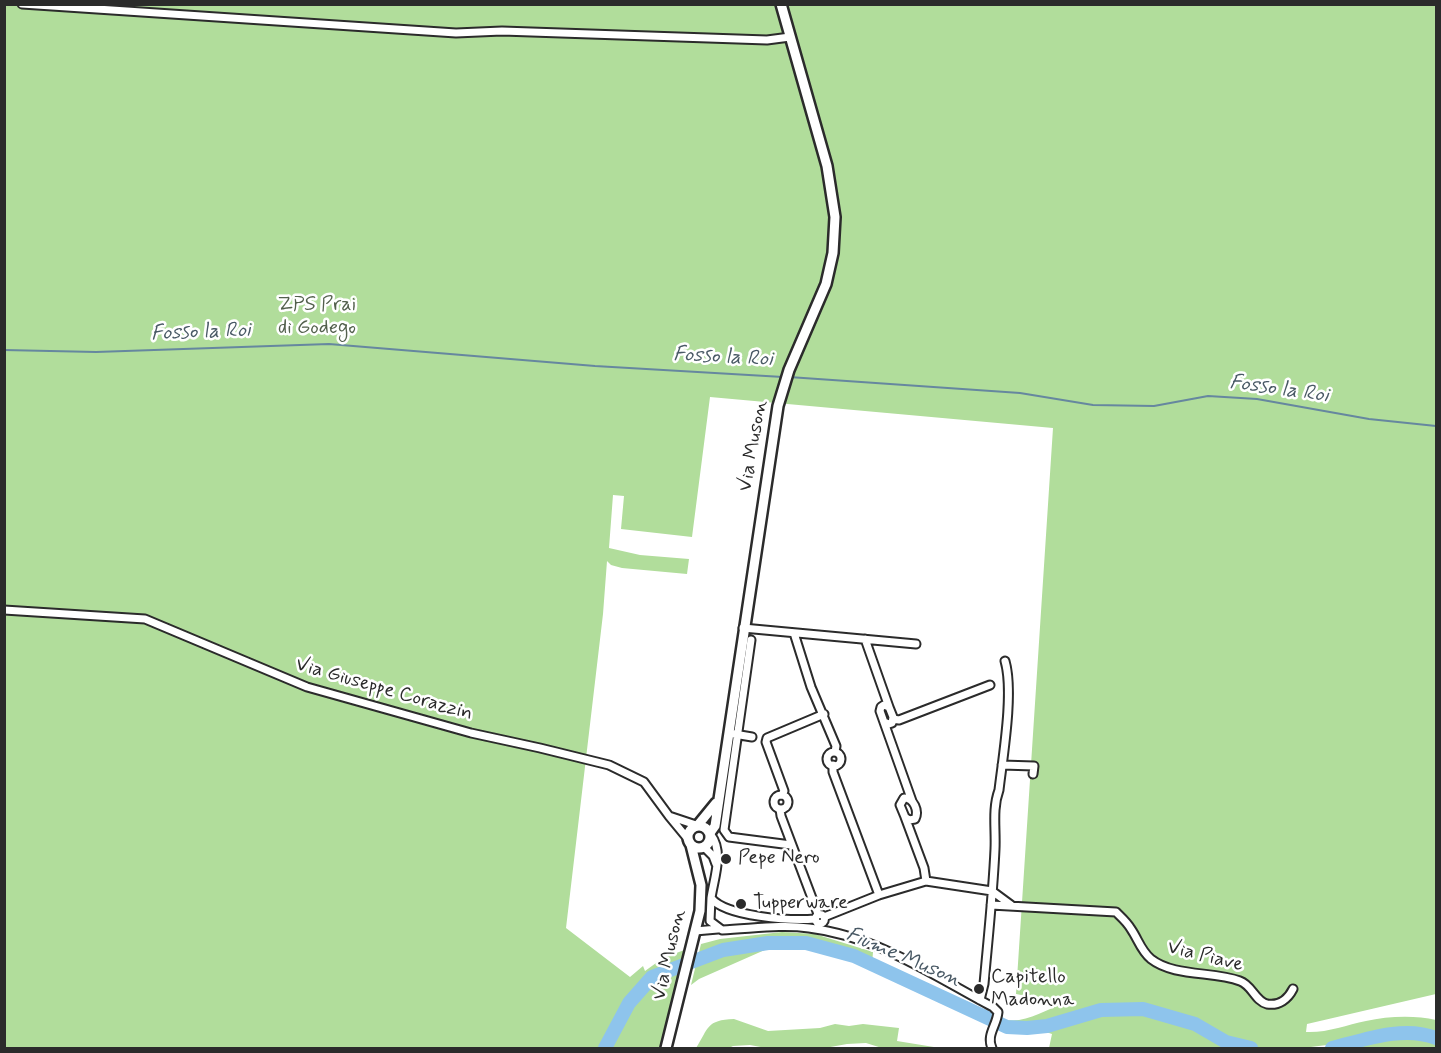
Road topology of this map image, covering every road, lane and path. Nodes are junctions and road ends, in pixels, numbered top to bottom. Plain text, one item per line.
1 (22, 4) edge
2 (781, 4) edge
3 (790, 38) junction
4 (4, 610) edge
5 (743, 628) junction
6 (794, 633) junction
7 (865, 639) junction
8 (751, 640) dead end
9 (916, 644) dead end
10 (1005, 661) dead end
11 (743, 663) junction
12 (990, 685) dead end
13 (824, 714) junction
14 (888, 724) junction
15 (733, 734) junction
16 (766, 740) junction
17 (1002, 765) junction
18 (1034, 774) dead end
19 (908, 790) junction
20 (718, 798) junction
21 (904, 798) junction
22 (912, 801) junction
23 (669, 816) junction
24 (909, 822) junction
25 (697, 825) junction
26 (711, 834) junction
27 (690, 842) junction
28 (791, 845) junction
29 (704, 847) junction
30 (716, 864) junction
31 (699, 870) junction
32 (926, 881) junction
33 (992, 891) junction
34 (879, 895) junction
35 (711, 898) junction
36 (991, 905) junction
37 (1012, 905) junction
38 (819, 917) junction
39 (718, 929) junction
40 (695, 931) junction
41 (1293, 989) dead end
42 (980, 1000) junction
43 (666, 1048) edge
44 (992, 1048) edge

1 - 3 street
2 - 3 main road, Via Muson
3 - 5 main road, Via Muson
4 - 23 street, Via Giuseppe Corazzin
5 - 6 street
5 - 11 main road, Via Muson
6 - 7 street
6 - 13 street
7 - 9 street
7 - 14 street
8 - 11 street
10 - 17 street
11 - 15 main road, Via Muson
12 - 14 street
13 - 16 street
13 - 34 street
14 - 19 street
15 - 16 street
15 - 20 main road, Via Muson
15 - 28 street
16 - 28 street
17 - 18 street
17 - 33 street
19 - 21 street
19 - 22 street
20 - 25 main road, Via Muson
20 - 26 main road, Via Muson
21 - 22 street
21 - 24 street
22 - 24 street
23 - 25 street
23 - 27 street, Via Giuseppe Corazzin
24 - 32 street
25 - 26 main road
25 - 27 main road, Via Muson
26 - 29 main road, Via Muson
26 - 30 street
27 - 29 main road
27 - 31 main road, Via Muson
28 - 38 street
29 - 30 street
29 - 31 main road, Via Muson
30 - 35 street
31 - 40 main road, Via Muson
32 - 33 street
32 - 34 street
33 - 36 street
33 - 37 street
34 - 38 street
35 - 38 street
35 - 39 street
36 - 37 street, Via Piave
36 - 42 street
37 - 41 street, Via Piave
39 - 40 street
39 - 42 street
40 - 43 main road, Via Muson
42 - 44 street

